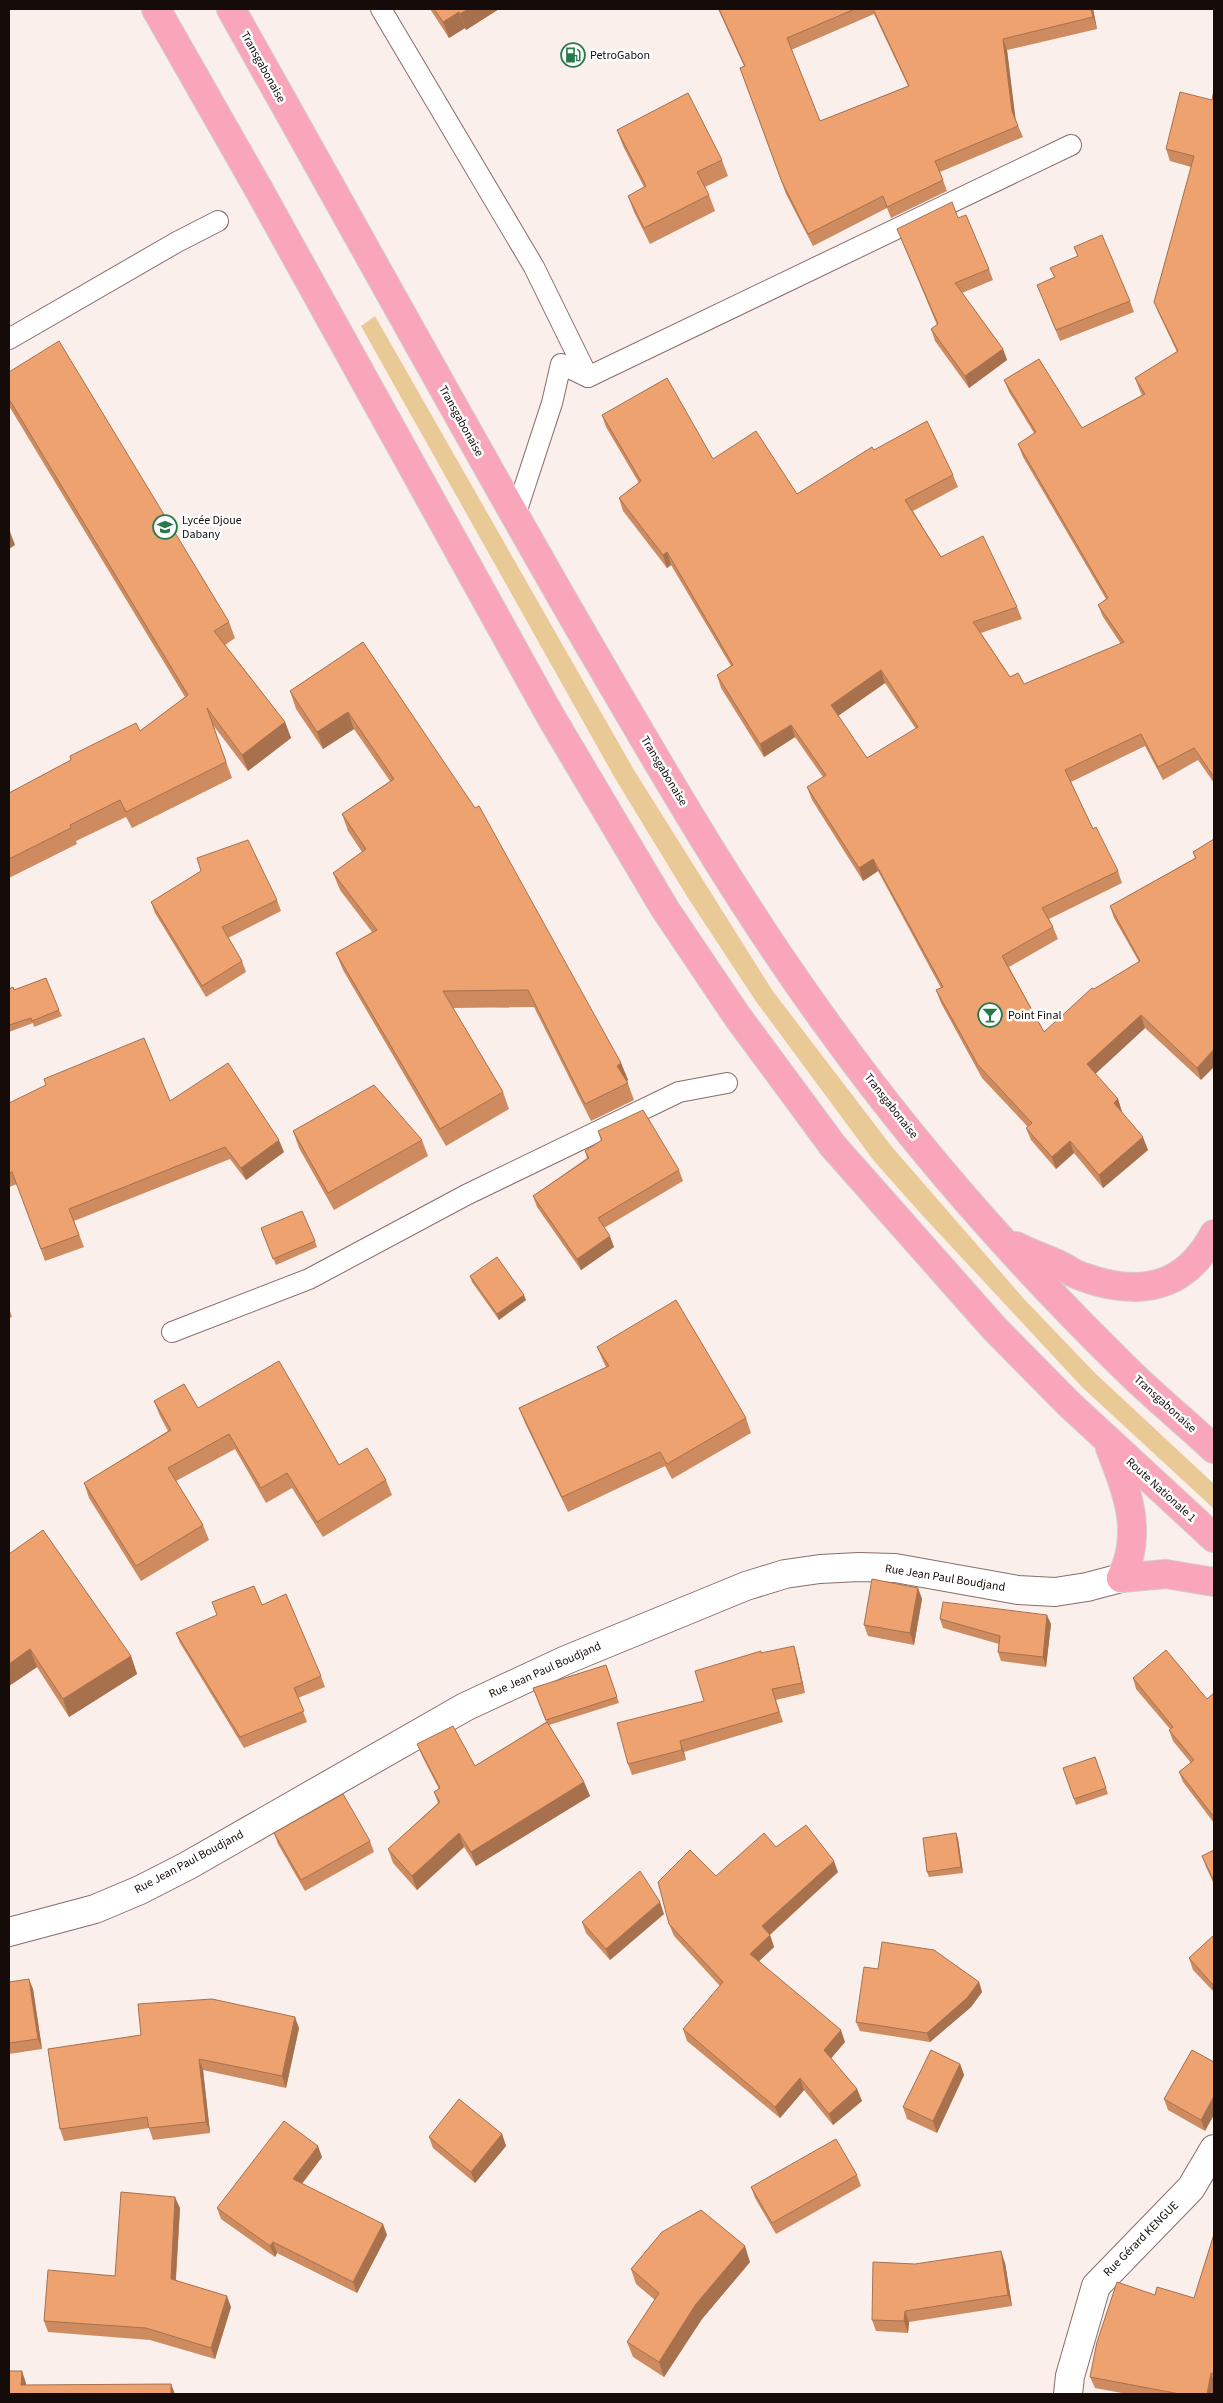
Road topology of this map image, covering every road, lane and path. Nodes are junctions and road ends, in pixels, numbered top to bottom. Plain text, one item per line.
1 (156, 9) edge
2 (231, 9) edge
3 (381, 9) edge
4 (1071, 145) dead end
5 (218, 221) dead end
6 (9, 339) edge
7 (588, 377) junction
8 (515, 516) junction
9 (727, 1083) dead end
10 (1214, 1234) edge
11 (1000, 1236) junction
12 (172, 1332) dead end
13 (1108, 1442) junction
14 (1214, 1449) edge
15 (1214, 1538) edge
16 (1121, 1578) junction
17 (1214, 1582) edge
18 (9, 1932) edge
19 (1214, 2149) edge
20 (1068, 2394) edge

1 - 13 highway
2 - 8 highway, Transgabonaise
3 - 7 lane
4 - 7 lane
5 - 6 lane
7 - 8 lane
8 - 11 highway, Transgabonaise
9 - 12 lane
10 - 11 highway
11 - 14 highway, Transgabonaise
13 - 15 highway, Route Nationale 1
13 - 16 highway
16 - 17 highway
16 - 18 street, Rue Jean Paul Boudjand
19 - 20 street, Rue Gérard KENGUE

